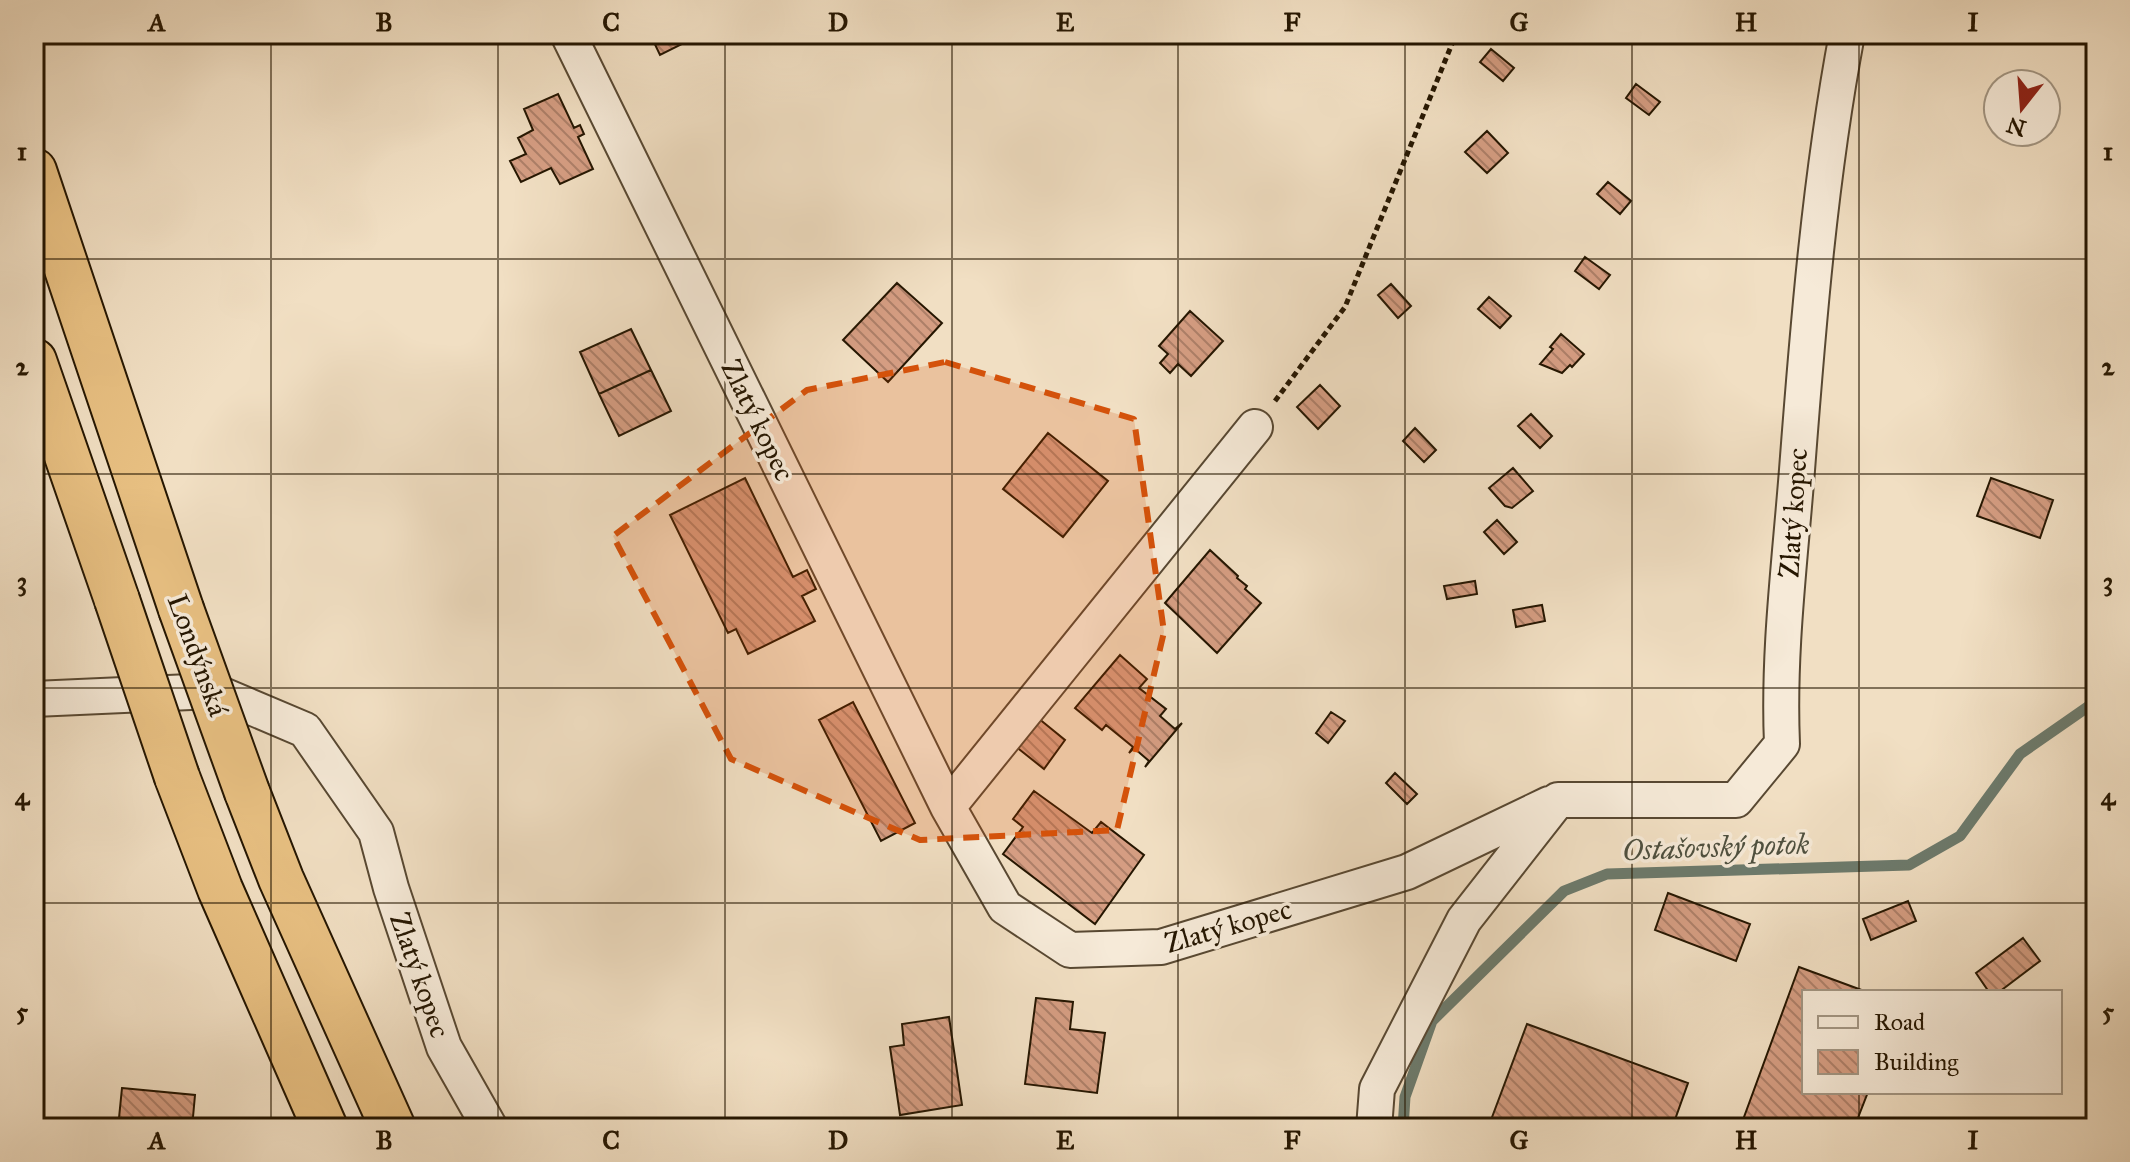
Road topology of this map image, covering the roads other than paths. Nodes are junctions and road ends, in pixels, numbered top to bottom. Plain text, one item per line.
1 (568, 34) edge
2 (1847, 34) edge
3 (34, 171) edge
4 (34, 361) edge
5 (1255, 427) road end
6 (34, 699) edge
7 (1558, 800) junction
8 (948, 807) junction
9 (325, 1128) edge
10 (393, 1128) edge
11 (490, 1128) edge
12 (1374, 1128) edge

1 - 8 street, Zlatý kopec
2 - 7 street, Zlatý kopec
3 - 10 highway, Londýnská, bridge
4 - 9 highway, Londýnská, bridge
5 - 8 street
6 - 11 street, Zlatý kopec
7 - 8 street, Zlatý kopec
7 - 12 street

